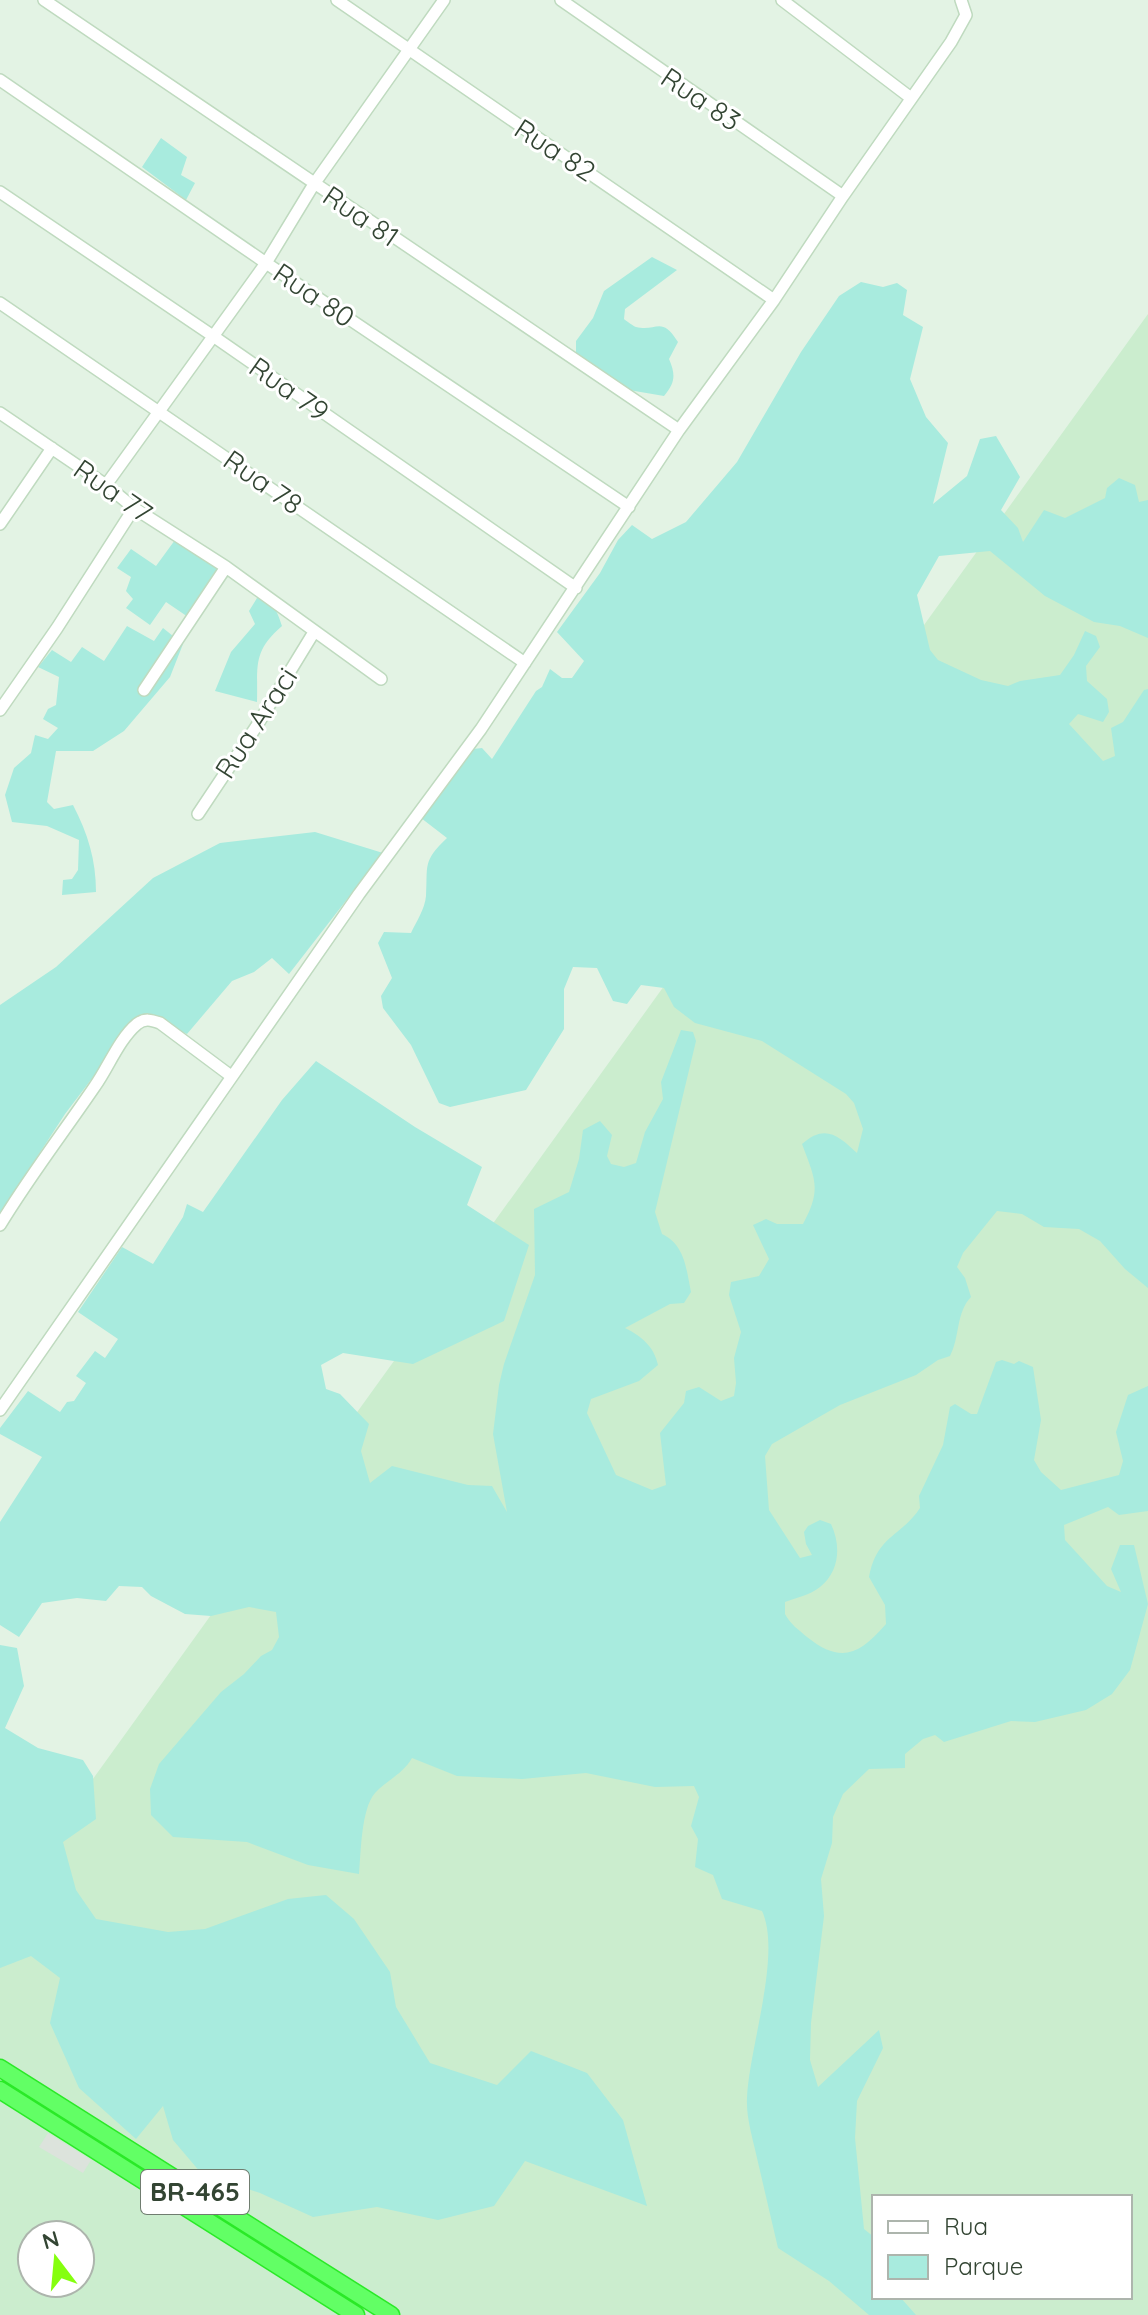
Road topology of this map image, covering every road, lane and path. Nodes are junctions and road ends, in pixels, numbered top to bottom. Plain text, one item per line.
1 (44, 0) edge
2 (337, 0) edge
3 (444, 0) edge
4 (561, 0) edge
5 (782, 0) edge
6 (961, 0) edge
7 (409, 49) junction
8 (0, 80) edge
9 (911, 98) junction
10 (314, 184) junction
11 (0, 192) edge
12 (843, 196) junction
13 (266, 263) junction
14 (774, 300) junction
15 (0, 303) edge
16 (213, 336) junction
17 (158, 410) junction
18 (0, 413) edge
19 (679, 430) junction
20 (52, 448) junction
21 (106, 485) junction
22 (629, 507) junction
23 (134, 508) junction
24 (0, 524) edge
25 (226, 567) junction
26 (576, 588) junction
27 (314, 632) junction
28 (525, 663) junction
29 (381, 679) dead end
30 (144, 690) dead end
31 (0, 710) edge
32 (198, 814) dead end
33 (231, 1076) junction
34 (0, 1225) edge
35 (0, 1410) edge
36 (0, 2068) edge
37 (0, 2090) edge
38 (356, 2315) edge
39 (391, 2315) edge

1 - 10 street, Rua 81
2 - 7 street, Rua 82
3 - 7 street
4 - 12 street, Rua 83
5 - 9 street
6 - 9 street
7 - 10 street
7 - 14 street, Rua 82
8 - 13 street, Rua 80
9 - 12 street
10 - 13 street
10 - 19 street, Rua 81
11 - 16 street, Rua 79
12 - 14 street
13 - 16 street
13 - 22 street, Rua 80
14 - 19 street
15 - 17 street, Rua 78
16 - 17 street
16 - 26 street, Rua 79
17 - 21 street
17 - 28 street, Rua 78
18 - 20 street, Rua 77
19 - 22 street
20 - 21 street, Rua 77
20 - 24 street
21 - 23 street, Rua 77
22 - 26 street
23 - 25 street, Rua 77
23 - 31 street
25 - 27 street, Rua 77
25 - 30 street
26 - 28 street
27 - 29 street, Rua 77
27 - 32 street, Rua Araci
28 - 33 street
33 - 34 street
33 - 35 street
36 - 39 highway, BR-465
37 - 38 highway, BR-465

